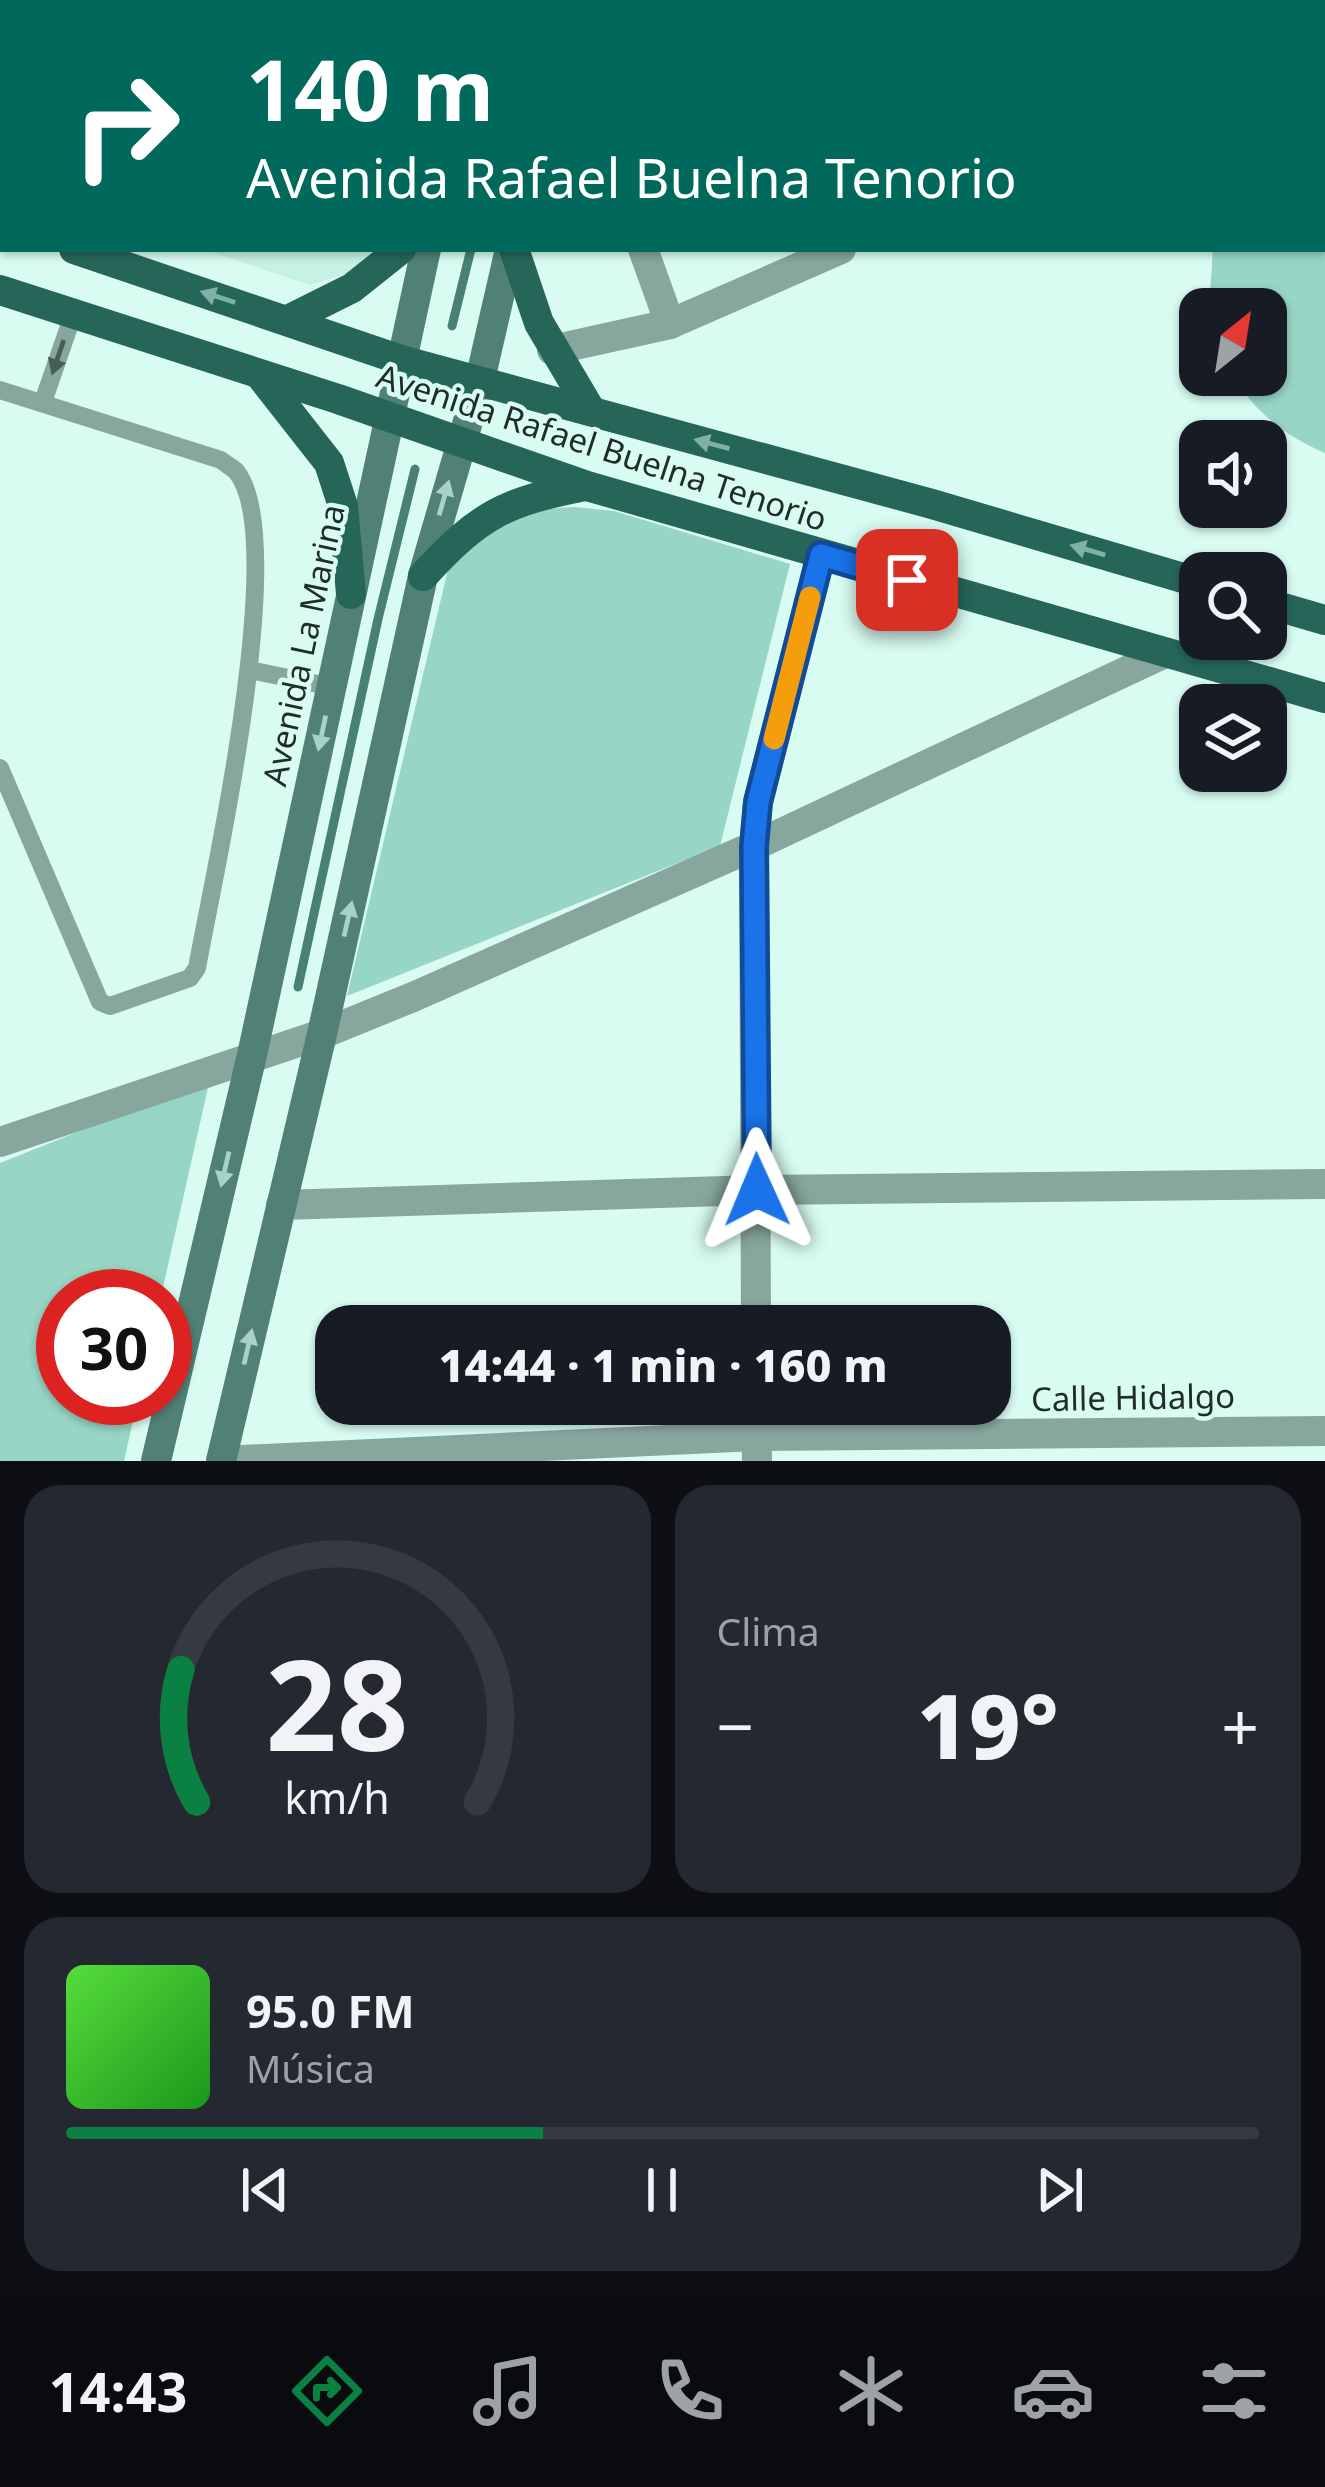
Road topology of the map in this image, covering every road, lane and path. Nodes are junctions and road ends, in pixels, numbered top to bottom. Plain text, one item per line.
1 (83, 252) edge
2 (397, 252) edge
3 (425, 252) edge
4 (511, 252) edge
5 (513, 252) edge
6 (645, 252) edge
7 (834, 252) edge
8 (0, 290) edge
9 (74, 312) junction
10 (288, 320) junction
11 (670, 324) junction
12 (552, 350) junction
13 (401, 360) junction
14 (260, 375) junction
15 (480, 380) junction
16 (0, 390) edge
17 (43, 402) junction
18 (591, 411) junction
19 (388, 419) junction
20 (460, 443) junction
21 (587, 486) junction
22 (821, 555) junction
23 (422, 576) junction
24 (1179, 577) edge
25 (351, 593) junction
26 (1287, 609) edge
27 (1325, 620) edge
28 (1163, 654) junction
29 (250, 670) junction
30 (332, 687) junction
31 (1325, 698) edge
32 (0, 768) edge
33 (754, 846) junction
34 (322, 1034) junction
35 (252, 1055) junction
36 (0, 1142) edge
37 (1325, 1184) edge
38 (757, 1190) junction
39 (281, 1205) junction
40 (756, 1305) edge
41 (1325, 1431) edge
42 (757, 1449) edge
43 (156, 1461) edge
44 (221, 1461) edge

10 -> 1 main road, Avenida Rafael Buelna Tenorio
2 - 10 main road
3 - 13 main road, Avenida La Marina
4 - 15 main road
5 - 12 main road
6 - 11 street
7 - 11 street
8 - 9 main road, Avenida Rafael Buelna Tenorio
9 - 14 main road, Avenida Rafael Buelna Tenorio
9 -> 17 lane
10 - 13 main road, Avenida Rafael Buelna Tenorio
11 - 12 street
12 - 18 main road
13 - 15 main road, Avenida Rafael Buelna Tenorio
13 - 19 main road, Avenida La Marina
14 - 19 main road, Avenida Rafael Buelna Tenorio
14 - 25 main road
15 - 18 main road, Avenida Rafael Buelna Tenorio
15 - 20 main road
16 - 17 lane
17 - 29 lane
24 -> 18 main road, Avenida Rafael Buelna Tenorio
19 - 20 main road, Avenida Rafael Buelna Tenorio
19 - 25 main road, Avenida La Marina
20 - 21 main road, Avenida Rafael Buelna Tenorio
23 -> 20 main road
21 - 22 main road, Avenida Rafael Buelna Tenorio
21 - 23 main road
22 - 28 main road, Avenida Rafael Buelna Tenorio
22 - 33 street
34 -> 23 main road
25 - 30 main road, Avenida La Marina
26 - 27 main road
28 - 31 main road, Avenida Rafael Buelna Tenorio
28 - 33 street
29 - 30 lane
29 - 32 lane
30 -> 35 main road, Avenida La Marina
33 - 34 street
33 - 38 street
34 - 35 street
34 - 39 main road
35 - 36 street
35 -> 43 main road, Avenida La Marina
37 - 38 street
38 - 39 street
38 - 40 street
44 -> 39 main road
41 - 42 street, Calle Hidalgo
42 - 44 street, Calle Hidalgo

